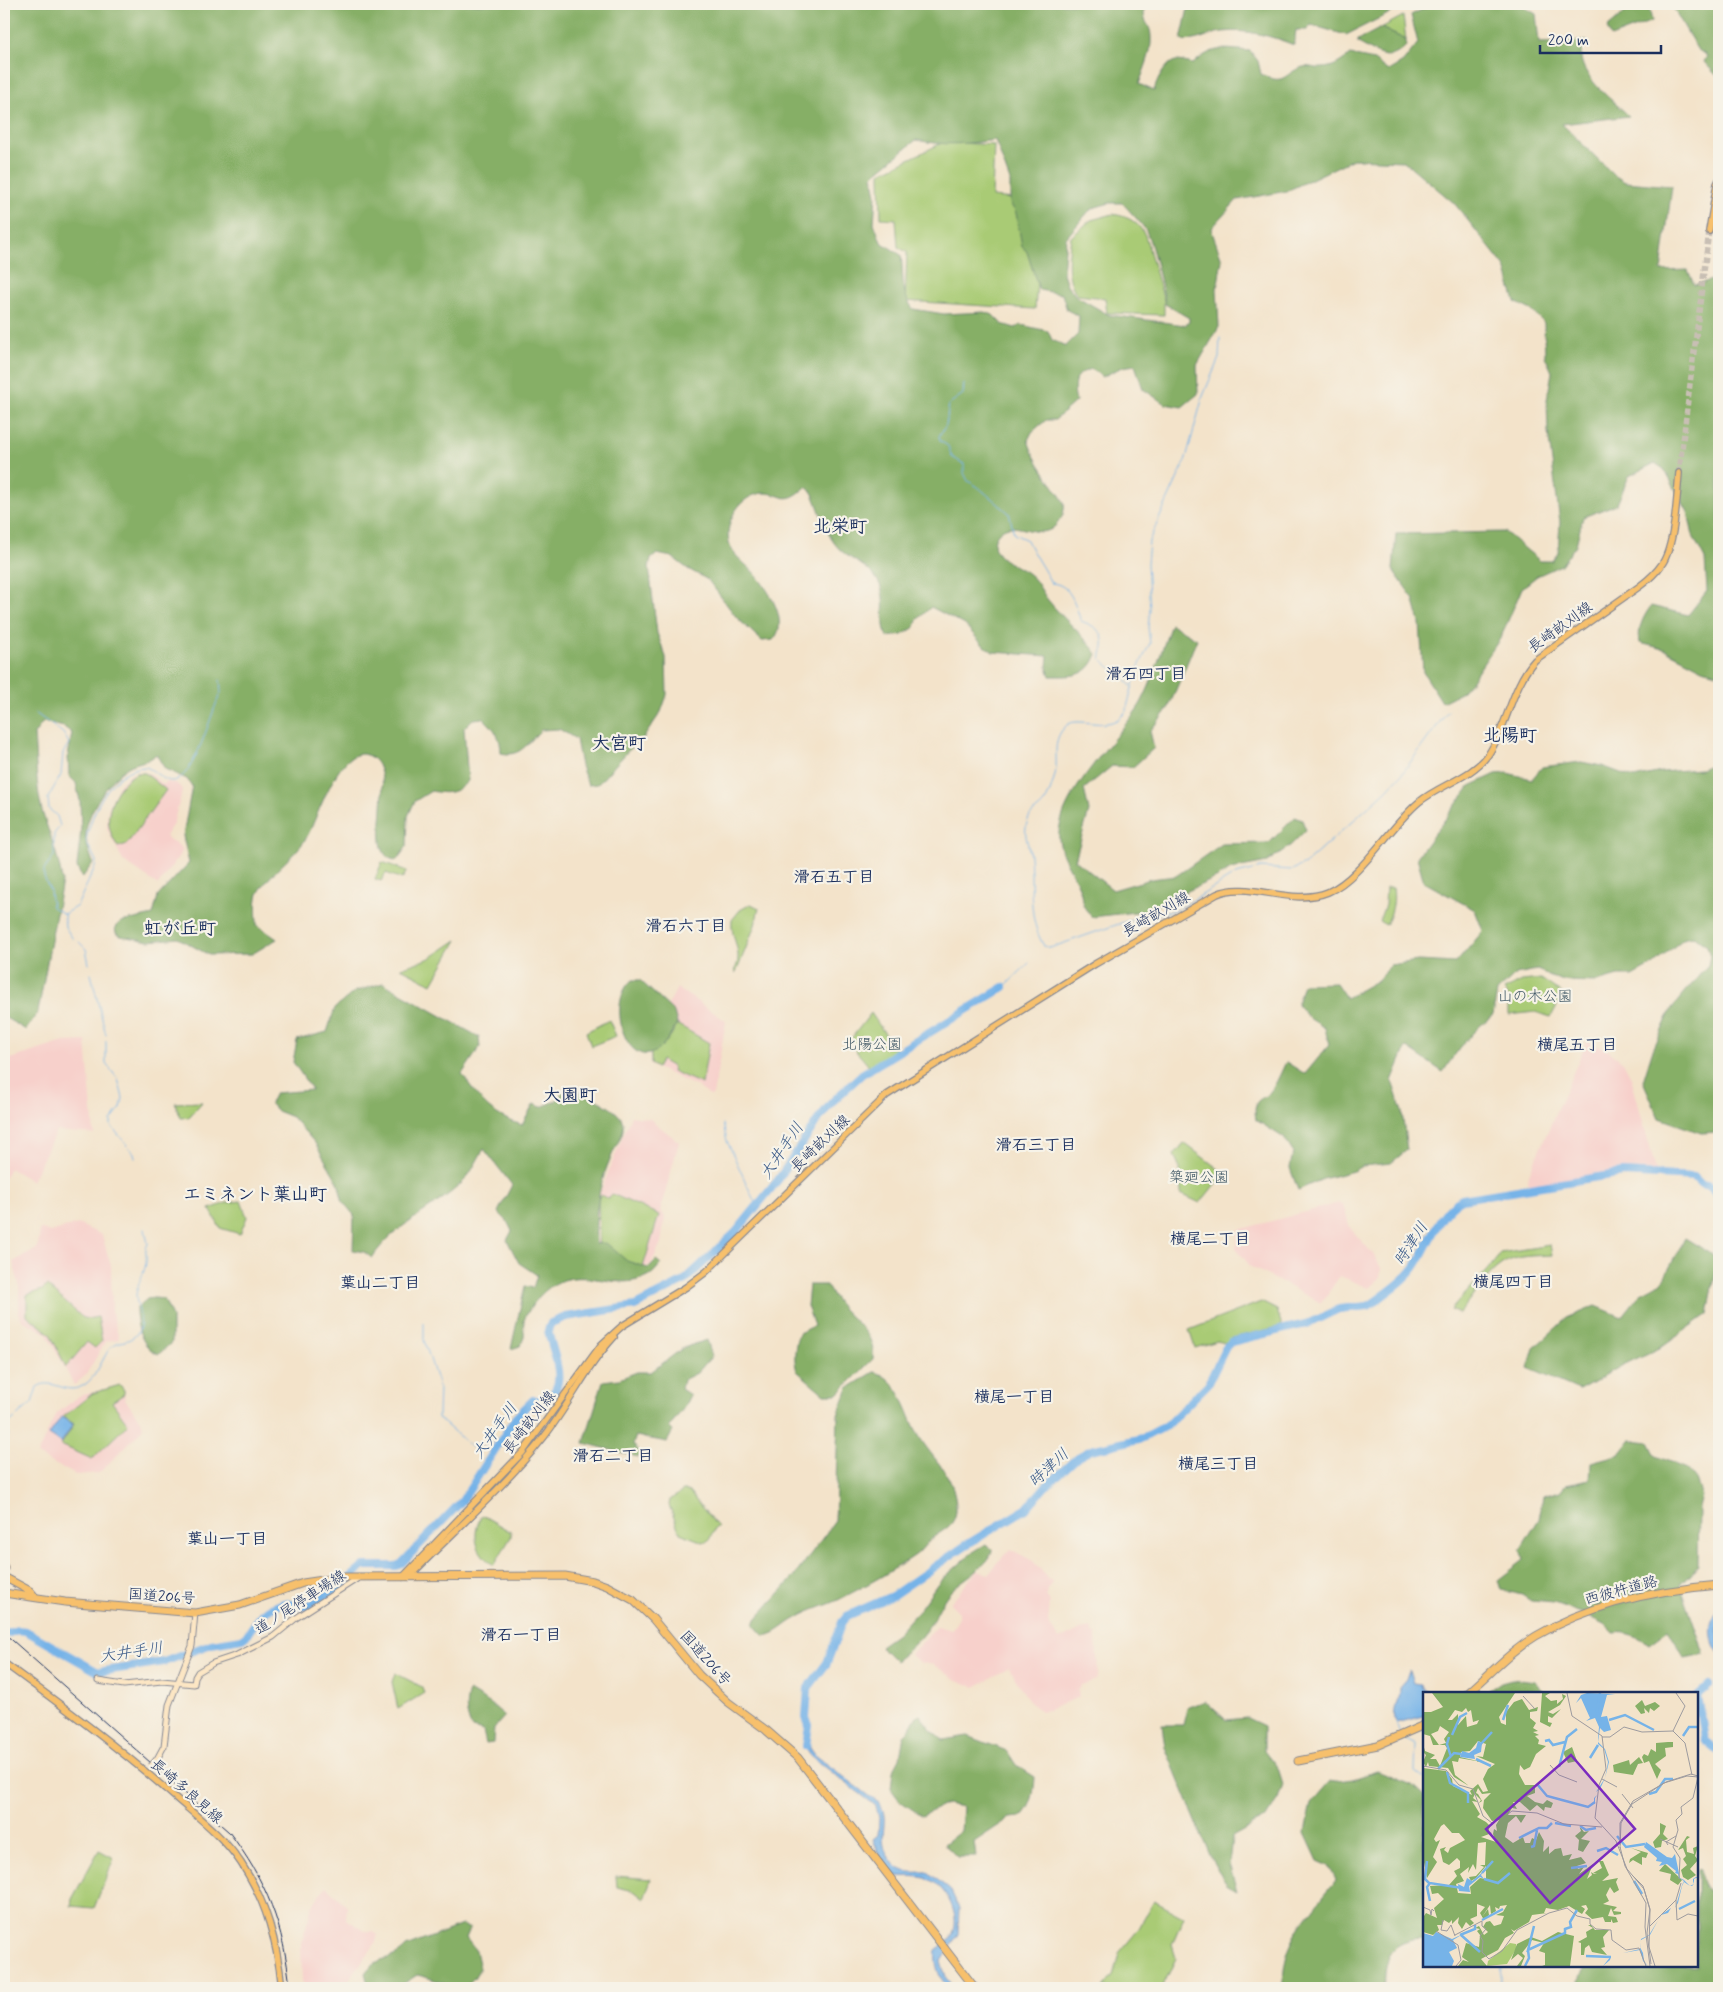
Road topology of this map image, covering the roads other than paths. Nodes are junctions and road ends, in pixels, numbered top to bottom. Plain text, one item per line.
1 (1719, 180) edge
2 (1709, 232) tunnel mouth
3 (1679, 472) tunnel mouth
4 (4, 1577) edge
5 (360, 1577) junction
6 (406, 1577) junction
7 (1719, 1585) edge
8 (5, 1592) edge
9 (35, 1597) junction
10 (195, 1614) junction
11 (4, 1662) edge
12 (98, 1681) dead end
13 (178, 1683) junction
14 (1469, 1692) edge
15 (1423, 1725) edge
16 (1298, 1761) dead end
17 (146, 1771) junction
18 (282, 1988) edge
19 (975, 1988) edge

1 - 2 main road
3 - 6 main road, 長崎畝刈線
4 - 9 highway
5 - 6 highway, 国道206号
5 - 10 highway, 国道206号
5 - 13 main road, 道ノ尾停車場線
6 - 19 highway, 国道206号
7 - 14 highway, 西彼杵道路
8 - 9 highway, 国道206号
9 - 10 highway, 国道206号
10 - 13 main road
11 - 17 main road, 長崎多良見線
12 - 13 main road, 道ノ尾停車場線
13 - 17 main road, bridge
15 - 16 highway
17 - 18 main road, 長崎多良見線

